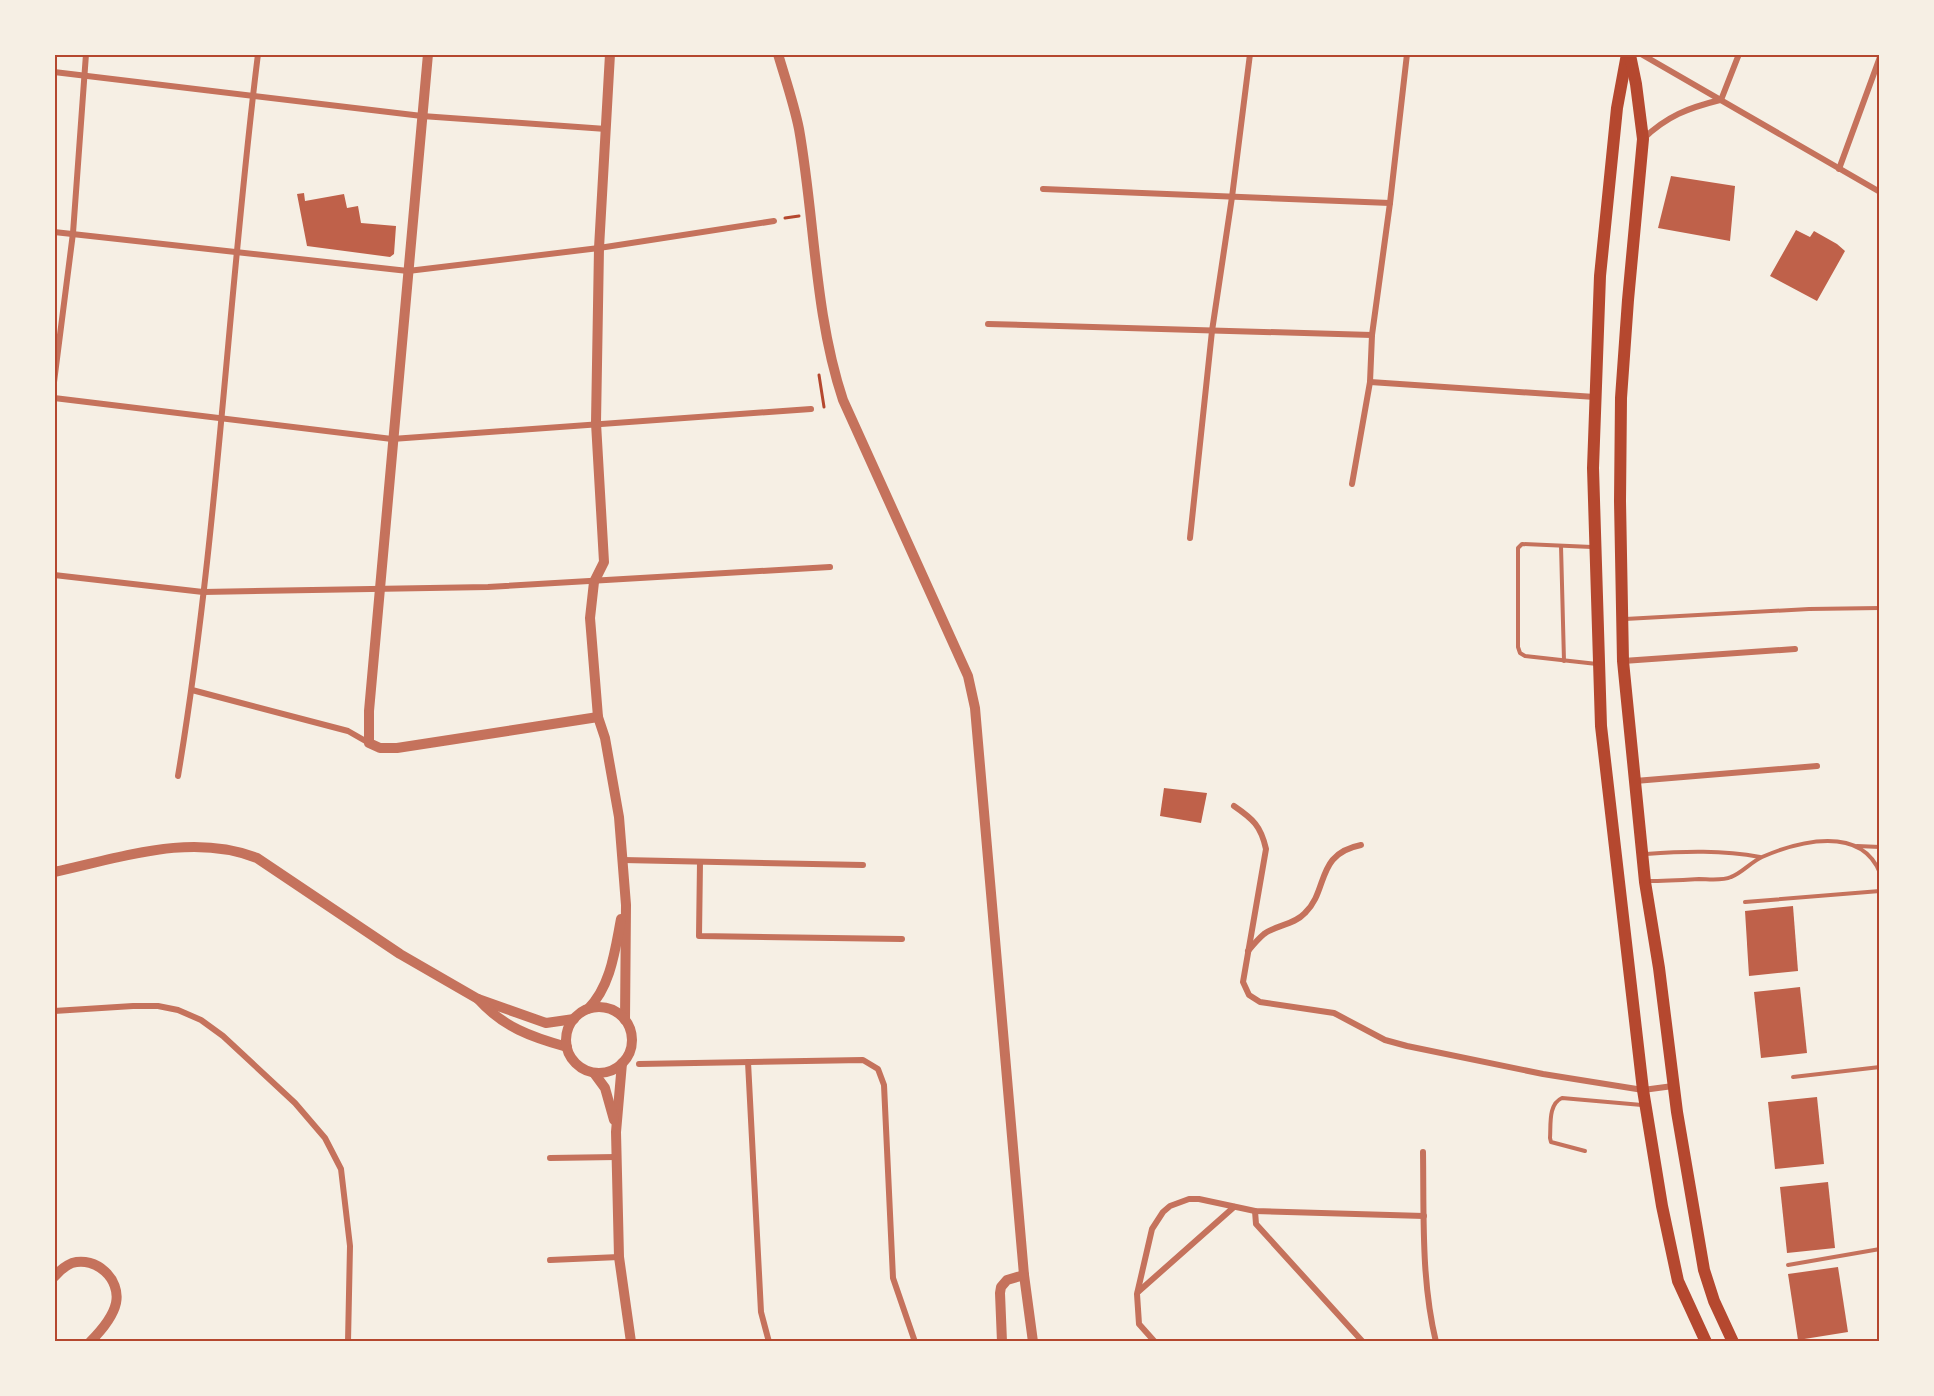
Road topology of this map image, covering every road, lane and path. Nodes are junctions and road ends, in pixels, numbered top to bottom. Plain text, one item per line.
1 (86, 54) edge
2 (258, 54) edge
3 (428, 54) edge
4 (610, 54) edge
5 (777, 54) edge
6 (1250, 54) edge
7 (1407, 54) edge
8 (1628, 54) edge
9 (1641, 54) edge
10 (1739, 54) edge
11 (1880, 57) edge
12 (54, 72) edge
13 (83, 75) junction
14 (1636, 84) junction
15 (1622, 85) junction
16 (253, 95) junction
17 (1721, 100) junction
18 (422, 116) junction
19 (606, 129) junction
20 (1642, 139) junction
21 (1839, 169) junction
22 (1043, 189) dead end
23 (1880, 192) edge
24 (1232, 197) junction
25 (1390, 203) junction
26 (809, 213) junction
27 (774, 220) joint
28 (54, 232) edge
29 (73, 233) junction
30 (599, 248) junction
31 (237, 251) junction
32 (408, 271) junction
33 (988, 324) dead end
34 (1212, 331) junction
35 (1372, 335) junction
36 (833, 369) junction
37 (54, 382) edge
38 (1370, 382) junction
39 (1595, 397) junction
40 (54, 398) edge
41 (811, 409) joint
42 (220, 418) junction
43 (596, 423) junction
44 (392, 439) junction
45 (1352, 484) dead end
46 (1190, 538) dead end
47 (1561, 546) junction
48 (1595, 547) junction
49 (830, 567) dead end
50 (54, 575) edge
51 (594, 582) junction
52 (380, 588) junction
53 (203, 592) junction
54 (1880, 608) edge
55 (1621, 619) junction
56 (1795, 649) dead end
57 (1564, 660) junction
58 (1623, 661) junction
59 (1598, 664) junction
60 (192, 690) junction
61 (598, 717) junction
62 (369, 743) junction
63 (1816, 766) dead end
64 (178, 776) dead end
65 (1634, 781) junction
66 (1233, 806) dead end
67 (1361, 845) dead end
68 (1855, 845) junction
69 (1880, 847) edge
70 (1642, 854) junction
71 (1761, 858) junction
72 (623, 860) junction
73 (700, 862) junction
74 (863, 865) dead end
75 (54, 872) edge
76 (1880, 873) edge
77 (1645, 882) junction
78 (1880, 891) edge
79 (1745, 902) dead end
80 (626, 905) junction
81 (902, 939) dead end
82 (1247, 951) junction
83 (478, 999) junction
84 (587, 1010) junction
85 (54, 1011) edge
86 (574, 1020) junction
87 (625, 1020) junction
88 (567, 1047) junction
89 (748, 1062) junction
90 (622, 1063) junction
91 (639, 1064) dead end
92 (1880, 1067) edge
93 (594, 1073) junction
94 (1793, 1077) dead end
95 (1673, 1086) junction
96 (1643, 1090) junction
97 (1646, 1105) junction
98 (616, 1132) junction
99 (1585, 1151) dead end
100 (1423, 1152) dead end
101 (616, 1157) junction
102 (550, 1158) dead end
103 (1234, 1207) junction
104 (1255, 1211) junction
105 (1424, 1216) junction
106 (1880, 1249) edge
107 (619, 1257) junction
108 (550, 1260) dead end
109 (1788, 1265) dead end
110 (1024, 1275) junction
111 (54, 1277) edge
112 (1137, 1294) junction
113 (90, 1342) edge
114 (348, 1342) edge
115 (631, 1342) edge
116 (769, 1342) edge
117 (915, 1342) edge
118 (1002, 1342) edge
119 (1033, 1342) edge
120 (1155, 1342) edge
121 (1363, 1342) edge
122 (1436, 1342) edge
123 (1706, 1342) edge
124 (1733, 1342) edge

1 - 13 street
2 - 16 street
3 - 18 street
4 - 19 street
5 - 26 street
6 - 24 street
7 - 25 street
8 - 14 main road
8 - 15 main road
9 - 17 street
10 - 17 street
11 - 21 street
12 - 13 street
13 - 16 street
13 - 29 street
14 - 15 main road
14 - 20 main road
15 - 39 main road
16 - 18 street
16 - 31 street
17 - 20 street
17 - 21 street
18 - 19 street
18 - 32 street
19 - 30 street
20 - 55 main road
21 - 23 street
22 - 24 street
24 - 25 street
24 - 34 street
25 - 35 street
26 - 27 path
26 - 36 street
27 - 30 street
28 - 29 street
29 - 31 street
29 - 37 street
30 - 32 street
30 - 43 street
31 - 32 street
31 - 42 street
32 - 44 street
33 - 34 street
34 - 35 street
34 - 46 street
35 - 38 street
36 - 41 path
36 - 110 street
38 - 39 street
38 - 45 street
39 - 48 main road
40 - 42 street
41 - 43 street
42 - 44 street
42 - 53 street
43 - 44 street
43 - 51 street
44 - 52 street
47 - 48 lane
47 - 57 lane
47 - 57 lane
48 - 59 main road
49 - 51 street
50 - 53 street
51 - 52 street
51 - 61 street
52 - 53 street
52 - 62 street
53 - 60 street
54 - 55 lane
55 - 58 main road
56 - 58 street
57 - 59 lane
58 - 65 main road
59 - 96 main road
60 - 62 street
60 - 64 street
61 - 62 street
61 - 72 street
63 - 65 street
65 - 70 main road
66 - 82 street
67 - 82 street
68 - 69 lane
68 - 71 lane
68 - 76 lane
70 - 71 lane
70 - 77 main road
71 - 77 lane
72 - 73 street
72 - 80 street
73 - 74 street
73 - 81 street
75 - 83 street
77 - 95 main road
78 - 79 lane
80 - 84 street
80 - 87 street
82 - 96 street
83 - 86 street
83 - 88 street
84 - 86 street
84 - 87 street
85 - 114 street
86 - 88 street
87 - 90 street
88 - 93 street
89 - 91 street
89 - 116 street
89 - 117 street
90 - 93 street
90 - 98 street
92 - 94 lane
93 - 98 street
95 - 96 street
95 - 124 main road
96 - 97 main road
97 - 99 lane
97 - 123 main road
98 - 101 street
100 - 105 street
101 - 102 street
101 - 107 street
103 - 104 street
103 - 112 street
103 - 112 street
104 - 105 street
104 - 121 street
105 - 122 street
106 - 109 lane
107 - 108 street
107 - 115 street
110 - 118 street
110 - 119 street
111 - 113 street
112 - 120 street

